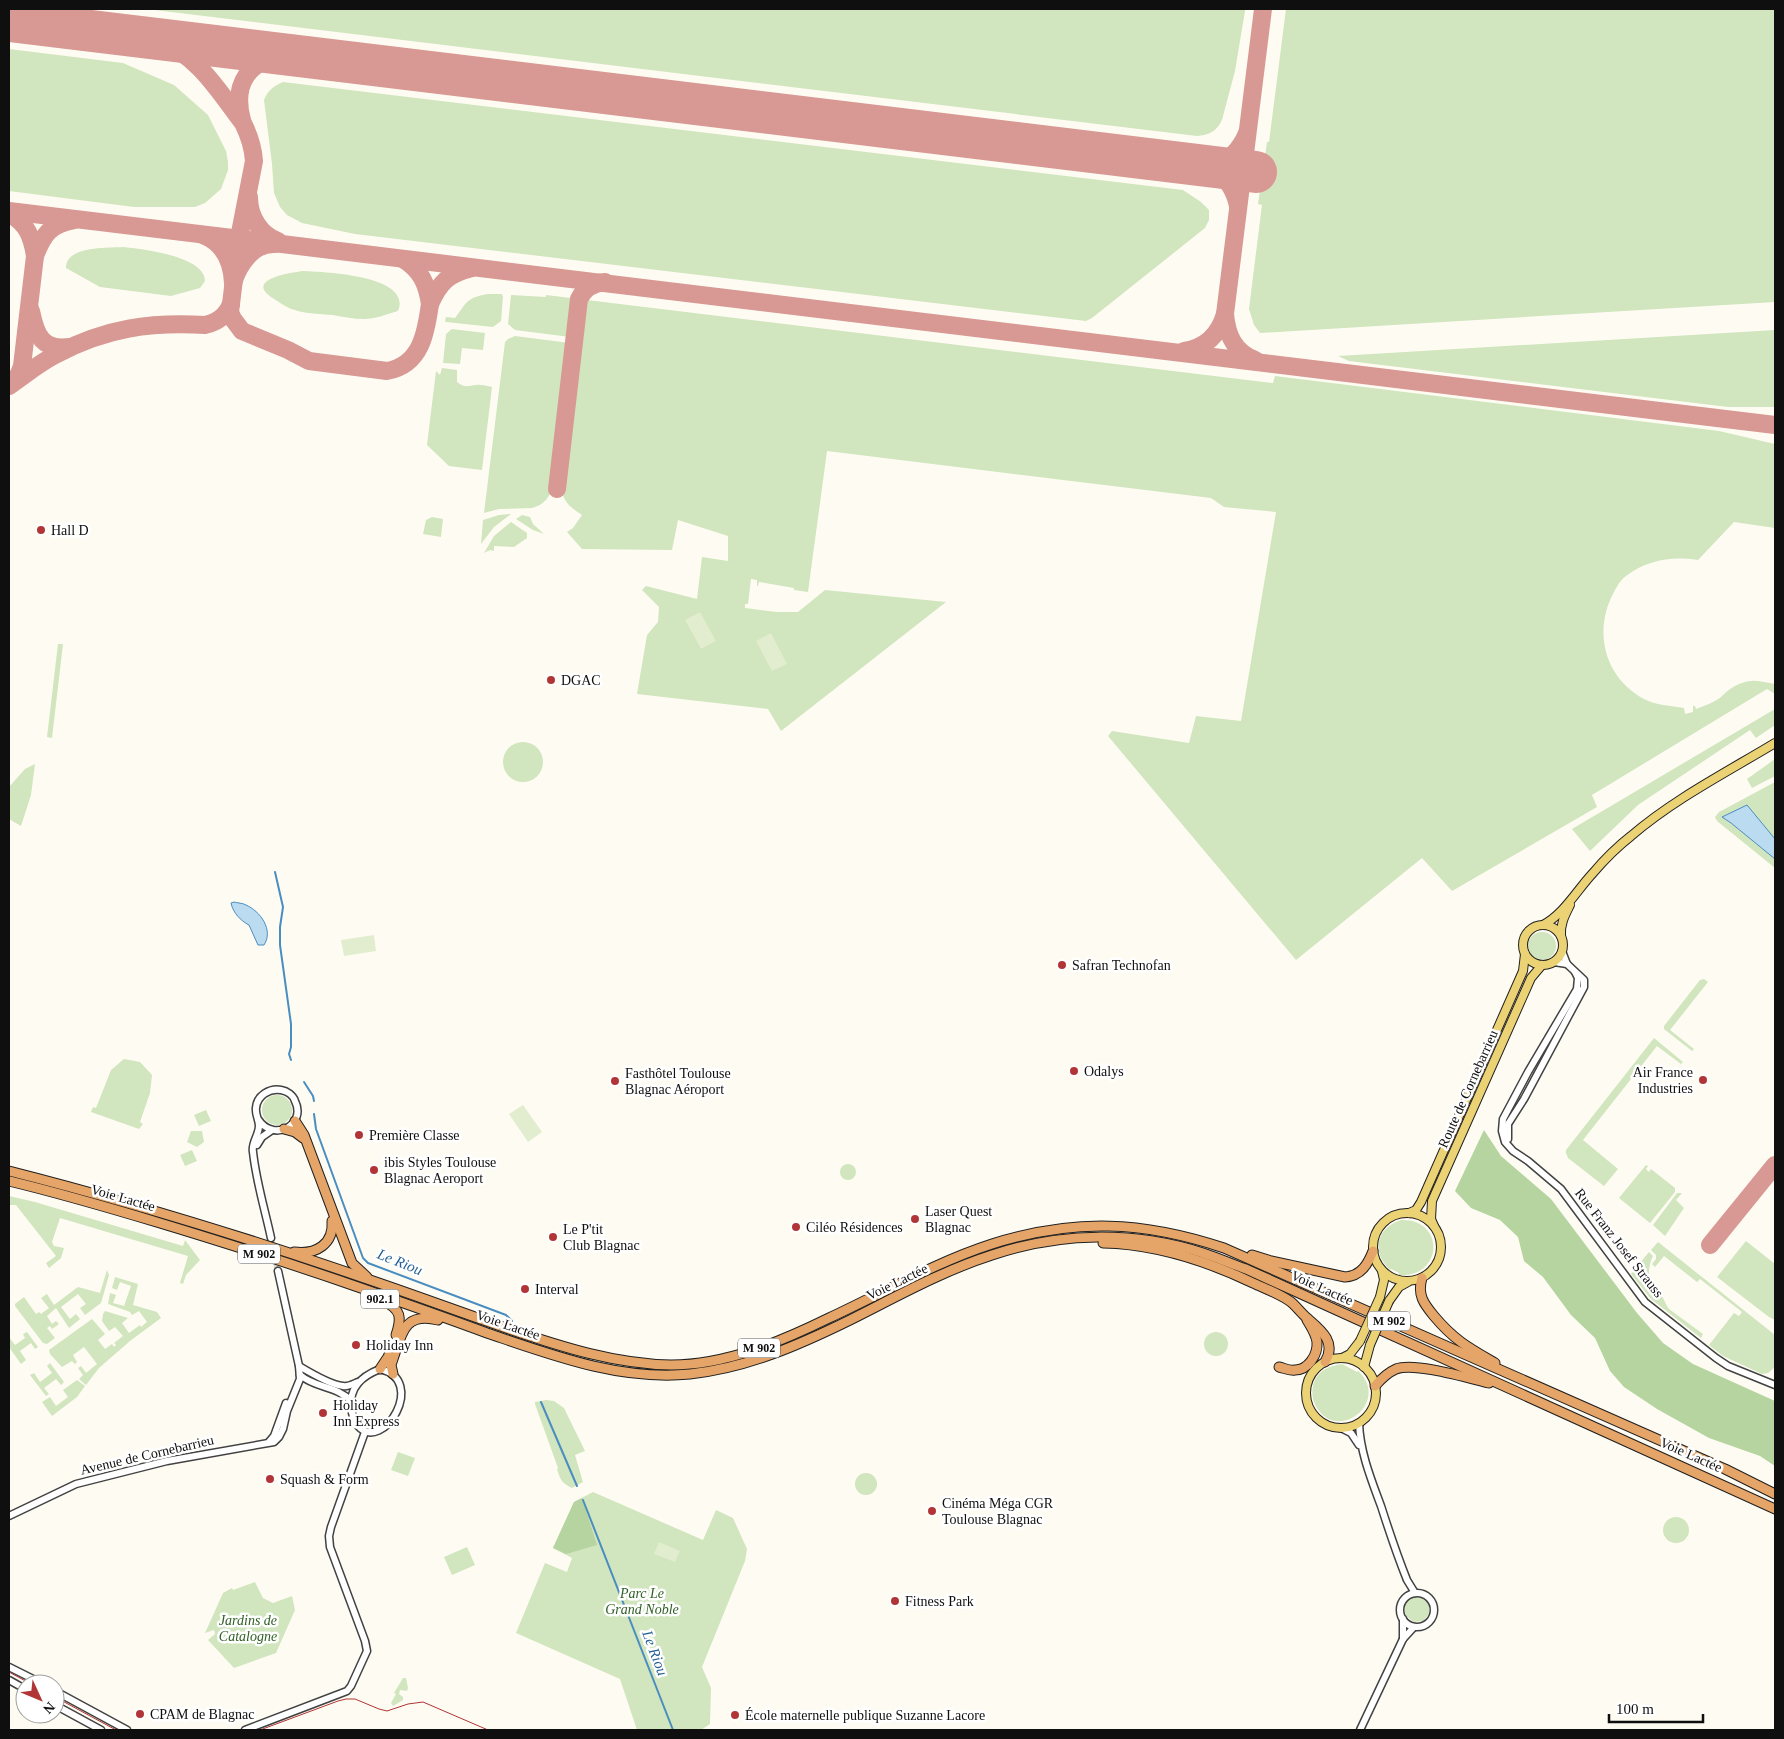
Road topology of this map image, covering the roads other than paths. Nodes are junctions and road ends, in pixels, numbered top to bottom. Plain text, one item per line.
1 (1775, 743) edge
2 (1578, 891) junction
3 (1543, 925) junction
4 (1562, 938) junction
5 (1562, 951) junction
6 (1525, 954) junction
7 (1554, 962) junction
8 (1567, 964) junction
9 (1542, 966) junction
10 (258, 1119) junction
11 (295, 1121) junction
12 (284, 1129) junction
13 (272, 1130) junction
14 (305, 1140) junction
15 (254, 1158) junction
16 (9, 1171) edge
17 (9, 1181) edge
18 (329, 1206) junction
19 (1409, 1213) junction
20 (1434, 1226) junction
21 (272, 1238) tunnel mouth
22 (1060, 1239) junction
23 (275, 1248) junction
24 (1373, 1250) junction
25 (1246, 1258) junction
26 (278, 1271) tunnel mouth
27 (1382, 1271) junction
28 (1422, 1278) junction
29 (371, 1281) junction
30 (1409, 1282) junction
31 (345, 1283) junction
32 (1306, 1318) junction
33 (505, 1339) junction
34 (1341, 1358) junction
35 (1325, 1362) junction
36 (299, 1365) junction
37 (1279, 1367) dead end
38 (1364, 1367) junction
39 (380, 1369) junction
40 (393, 1374) junction
41 (300, 1375) junction
42 (360, 1381) junction
43 (309, 1382) junction
44 (331, 1382) junction
45 (1532, 1384) junction
46 (1775, 1385) edge
47 (1375, 1386) junction
48 (1513, 1390) junction
49 (351, 1401) junction
50 (286, 1418) junction
51 (1359, 1423) junction
52 (1341, 1428) junction
53 (365, 1432) junction
54 (268, 1443) junction
55 (1362, 1449) junction
56 (1775, 1494) edge
57 (1775, 1509) edge
58 (9, 1516) edge
59 (1407, 1580) junction
60 (1415, 1593) junction
61 (1406, 1596) junction
62 (1403, 1619) junction
63 (1414, 1627) junction
64 (1403, 1639) junction
65 (9, 1667) edge
66 (23, 1674) edge
67 (65, 1696) edge
68 (65, 1710) edge
69 (101, 1730) edge
70 (127, 1730) edge
71 (245, 1730) edge
72 (1360, 1730) edge

1 - 2 main road
2 - 3 main road
2 - 4 main road
3 - 4 main road
3 - 6 main road
4 - 5 main road
5 - 7 main road
5 - 8 street, Rue Franz Josef Strauss
6 - 9 main road
6 - 19 main road, Route de Cornebarrieu
7 - 8 street
7 - 9 main road
8 - 46 street, Rue Franz Josef Strauss
9 - 20 main road, Route de Cornebarrieu
10 - 11 street
10 - 13 street
10 - 15 street
11 - 12 street
11 - 14 highway
12 - 13 street
12 - 14 highway
13 - 15 street
14 - 18 highway
15 - 21 street
16 - 23 highway, Voie Lactée / M 902
17 - 31 highway, Voie Lactée / M 902
18 - 23 highway
18 - 29 highway
19 - 20 main road
19 - 24 main road
20 - 28 main road
22 - 32 highway
22 - 33 highway, Voie Lactée / M 902
22 - 48 highway, Voie Lactée / M 902
23 - 29 highway, Voie Lactée / M 902
24 - 25 highway
24 - 27 main road
25 - 29 highway, Voie Lactée / M 902
25 - 45 highway, Voie Lactée / M 902
26 - 36 street
27 - 30 main road
27 - 34 main road, bridge
28 - 30 main road
28 - 45 highway
30 - 38 main road, bridge
31 - 33 highway, Voie Lactée / M 902
31 - 39 highway, 902.1
32 - 35 highway
32 - 37 highway
33 - 40 highway
34 - 35 main road
34 - 38 main road
35 - 52 main road
36 - 41 street
36 - 44 street
38 - 47 main road
39 - 40 street
39 - 42 street
40 - 53 street
41 - 43 street
41 - 44 street
41 - 50 street
41 - 54 street
42 - 44 street
42 - 49 street
43 - 49 street
43 - 50 street
45 - 56 highway, Voie Lactée / M 902
47 - 48 highway
47 - 51 main road
48 - 57 highway, Voie Lactée / M 902
49 - 53 street
50 - 54 street
51 - 52 main road
51 - 55 street
52 - 55 street
53 - 71 street
54 - 58 street, Avenue de Cornebarrieu
55 - 59 street
59 - 60 street
59 - 61 street
60 - 61 street
60 - 63 street
61 - 62 street
62 - 63 street
62 - 64 street
63 - 64 street
64 - 72 street
65 - 66 street
67 - 70 street
68 - 69 street

